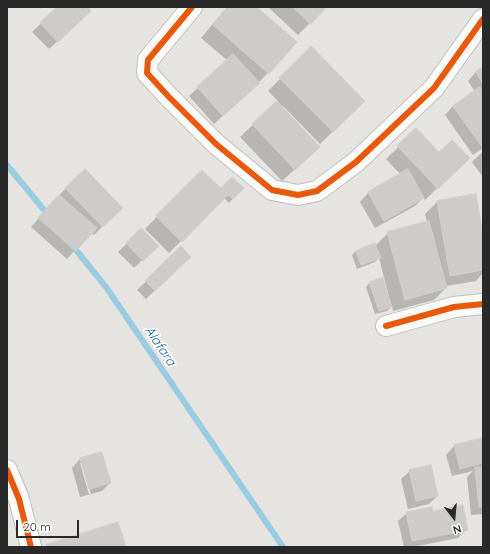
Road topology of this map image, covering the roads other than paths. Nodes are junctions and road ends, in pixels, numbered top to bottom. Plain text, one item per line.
1 (192, 7) edge
2 (483, 20) edge
3 (483, 304) edge
4 (386, 326) dead end
5 (7, 470) edge
6 (31, 547) edge

1 - 2 street
3 - 4 street
5 - 6 street

